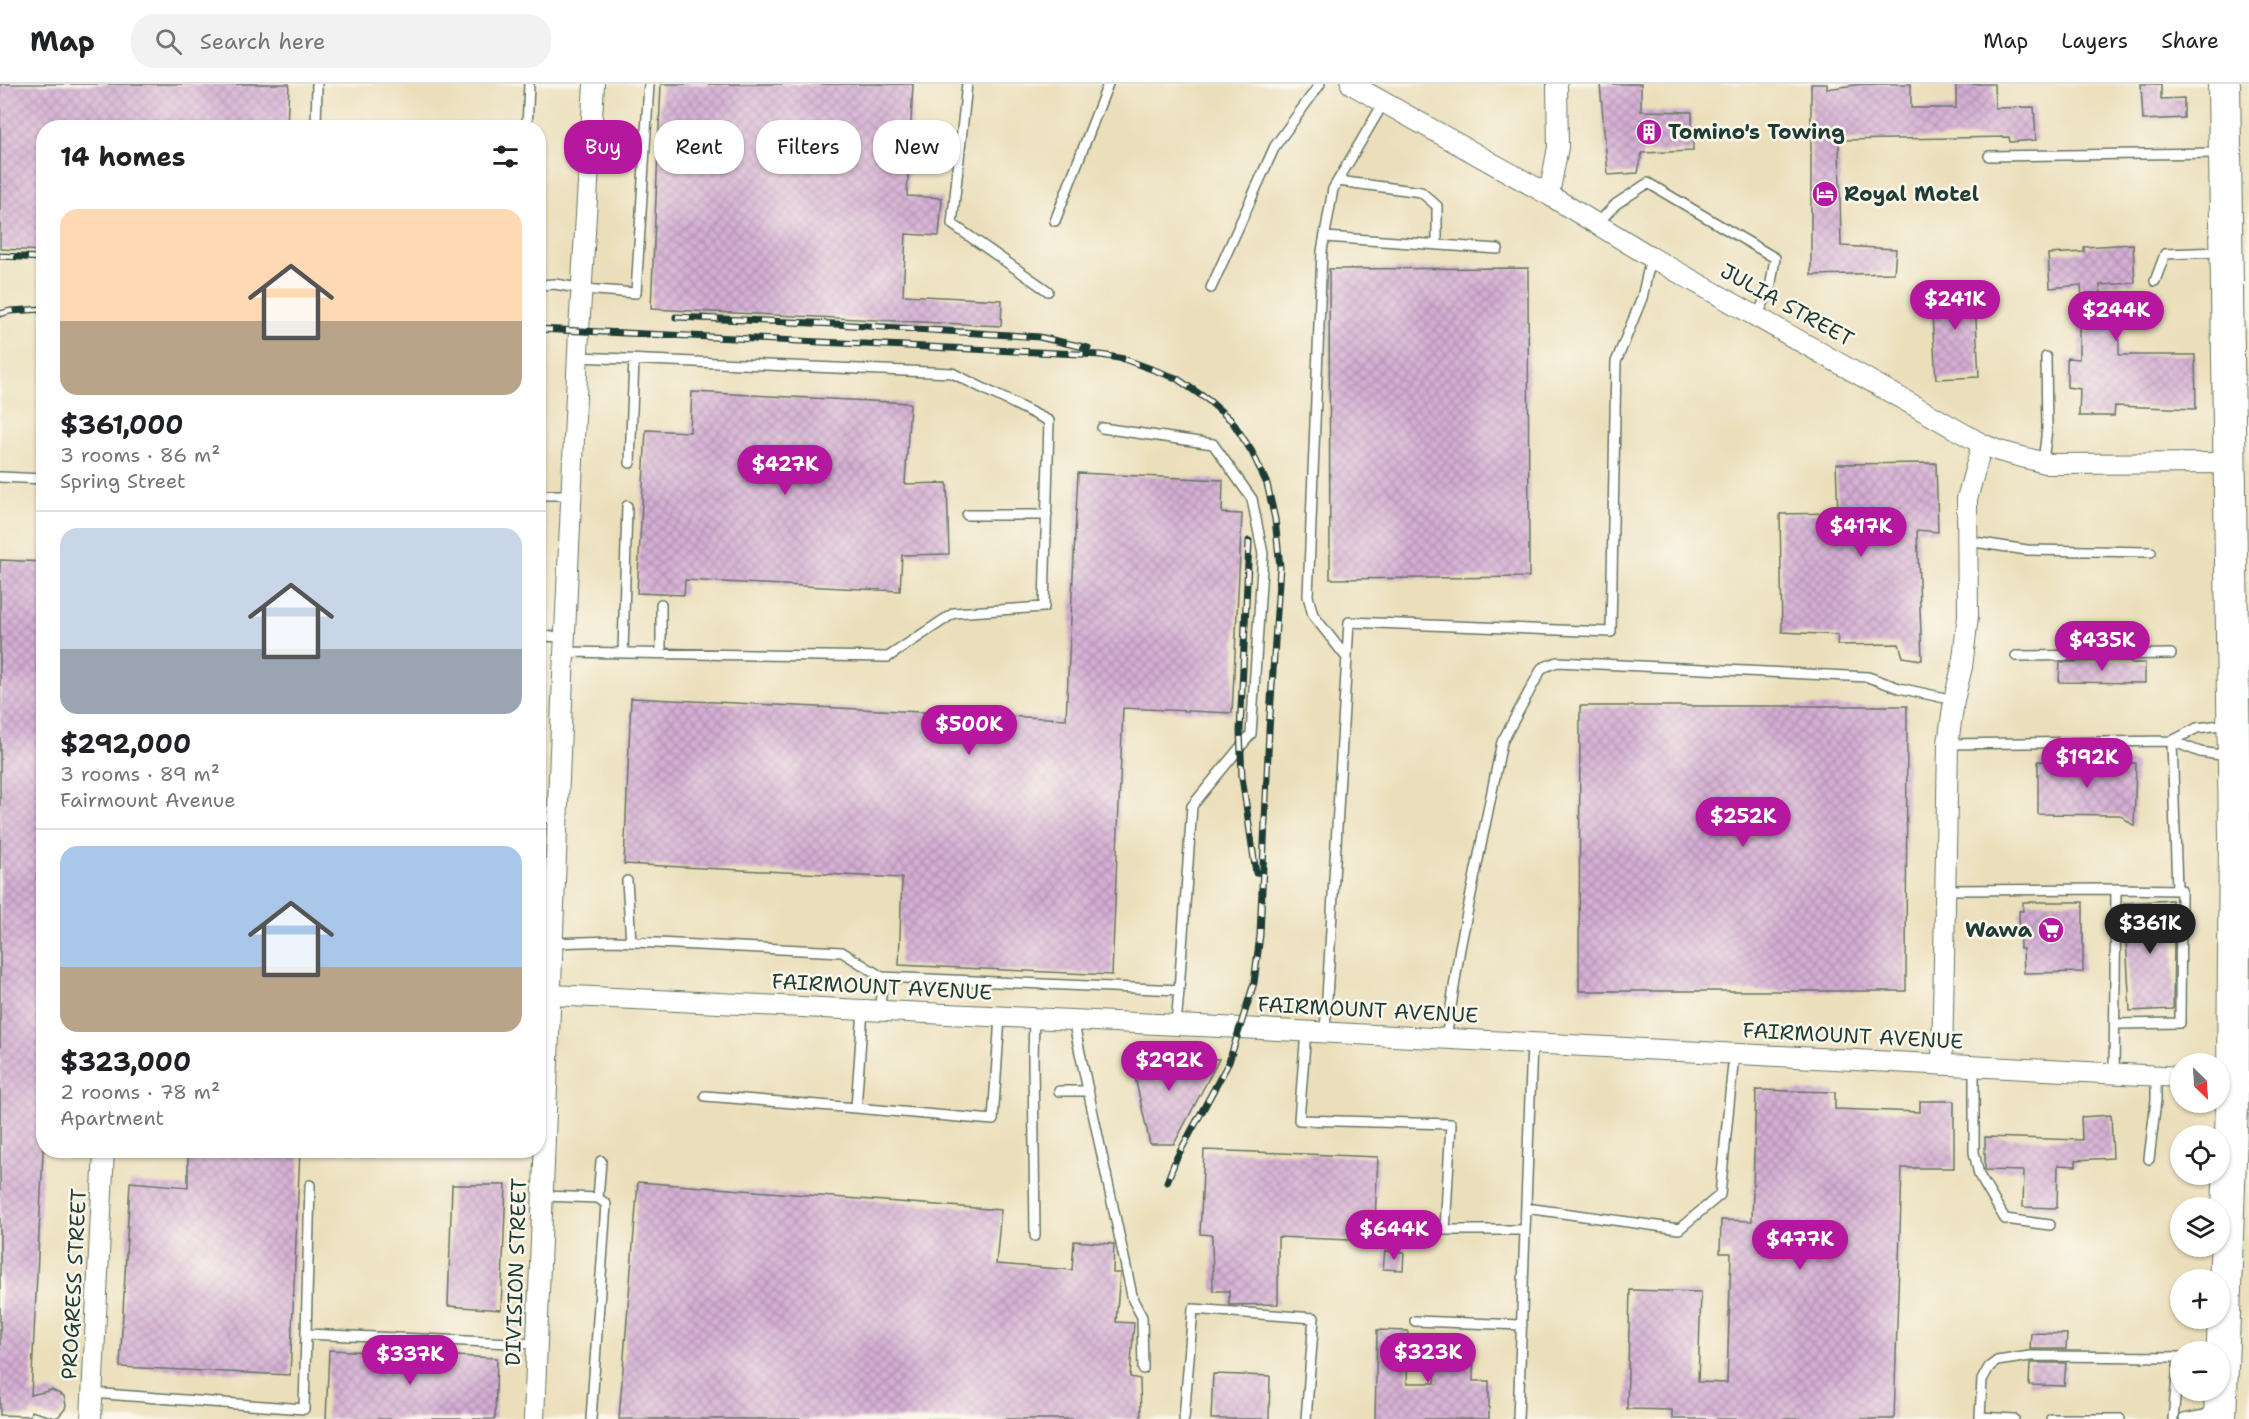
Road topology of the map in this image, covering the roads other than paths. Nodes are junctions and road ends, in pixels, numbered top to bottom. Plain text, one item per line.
1 (316, 84) edge
2 (529, 84) edge
3 (594, 84) edge
4 (649, 84) edge
5 (966, 84) edge
6 (1108, 84) edge
7 (1320, 84) edge
8 (1351, 84) edge
9 (1557, 84) edge
10 (2224, 84) edge
11 (1384, 102) junction
12 (316, 120) edge
13 (527, 120) edge
14 (2225, 153) junction
15 (1989, 156) dead end
16 (1338, 181) junction
17 (1549, 195) junction
18 (1054, 221) dead end
19 (1597, 224) junction
20 (1324, 237) junction
21 (1437, 245) junction
22 (1498, 249) dead end
23 (2226, 252) junction
24 (1651, 257) junction
25 (2155, 281) dead end
26 (546, 284) edge
27 (1211, 288) dead end
28 (583, 289) junction
29 (1048, 291) dead end
30 (1757, 316) junction
31 (578, 357) junction
32 (2046, 357) dead end
33 (634, 360) junction
34 (1102, 428) dead end
35 (1982, 444) junction
36 (2043, 462) junction
37 (630, 463) dead end
38 (2230, 463) junction
39 (0, 477) edge
40 (36, 478) edge
41 (546, 495) edge
42 (572, 495) junction
43 (627, 506) dead end
44 (967, 515) dead end
45 (1047, 515) junction
46 (1968, 542) junction
47 (2151, 552) dead end
48 (661, 604) dead end
49 (546, 639) edge
50 (565, 645) junction
51 (623, 653) junction
52 (661, 653) junction
53 (2171, 654) dead end
54 (2016, 656) dead end
55 (1347, 658) junction
56 (1954, 700) junction
57 (2234, 724) junction
58 (2172, 741) junction
59 (1948, 744) junction
60 (2235, 757) junction
61 (548, 817) edge
62 (627, 882) dead end
63 (2116, 889) junction
64 (1944, 890) junction
65 (2177, 890) junction
66 (546, 900) edge
67 (631, 942) junction
68 (552, 943) junction
69 (882, 977) junction
70 (1179, 990) junction
71 (551, 995) junction
72 (871, 1010) junction
73 (546, 1013) edge
74 (1000, 1017) junction
75 (1034, 1018) junction
76 (1073, 1020) junction
77 (2116, 1024) junction
78 (1176, 1025) junction
79 (1316, 1032) junction
80 (1446, 1039) junction
81 (1532, 1043) junction
82 (2228, 1053) edge
83 (1734, 1054) junction
84 (1942, 1065) junction
85 (1974, 1066) junction
86 (2114, 1074) junction
87 (2156, 1076) junction
88 (2170, 1077) edge
89 (1059, 1091) dead end
90 (1088, 1091) junction
91 (705, 1096) dead end
92 (856, 1108) junction
93 (2226, 1113) edge
94 (104, 1158) edge
95 (543, 1158) edge
96 (2150, 1159) dead end
97 (602, 1161) dead end
98 (310, 1185) dead end
99 (543, 1196) junction
100 (598, 1198) junction
101 (1526, 1208) junction
102 (2050, 1225) dead end
103 (1525, 1230) junction
104 (1035, 1236) dead end
105 (1415, 1322) dead end
106 (1522, 1325) junction
107 (306, 1334) junction
108 (2221, 1341) edge
109 (537, 1344) junction
110 (2170, 1357) edge
111 (1143, 1369) dead end
112 (92, 1393) junction
113 (2175, 1401) edge
114 (2220, 1401) edge
115 (2220, 1416) edge
116 (1980, 1418) edge
117 (91, 1419) edge
118 (534, 1419) edge
119 (591, 1419) edge
120 (1184, 1419) edge
121 (1306, 1419) edge
122 (1518, 1419) edge
123 (2014, 1419) edge
124 (2051, 1419) edge
125 (2108, 1419) edge
126 (2120, 1419) edge
127 (2173, 1419) edge
128 (2184, 1419) edge

1 - 12 lane
2 - 13 lane
3 - 28 street, DIVISION STREET
4 - 28 lane
5 - 29 lane
6 - 18 lane
7 - 27 lane
8 - 11 street, JULIA STREET
9 - 17 street
10 - 14 highway
11 - 16 lane
11 - 17 street, JULIA STREET
14 - 15 lane
14 - 23 highway
16 - 20 lane
16 - 21 lane
17 - 19 street, JULIA STREET
19 - 24 street, JULIA STREET
19 - 30 lane
20 - 21 lane
20 - 55 lane
21 - 22 lane
23 - 25 lane
23 - 38 highway
24 - 30 street, JULIA STREET
24 - 55 lane
26 - 28 lane
28 - 31 street, DIVISION STREET
30 - 35 street, JULIA STREET
31 - 33 lane
31 - 42 street, DIVISION STREET
32 - 36 lane
33 - 37 lane
33 - 45 lane
34 - 70 lane
35 - 36 street, JULIA STREET
35 - 46 street
36 - 38 street, JULIA STREET
38 - 57 highway
39 - 40 lane
41 - 42 lane
42 - 50 street, DIVISION STREET
43 - 51 lane
44 - 45 lane
45 - 52 lane
46 - 47 lane
46 - 56 street
48 - 52 lane
49 - 50 lane
50 - 51 lane
50 - 61 street, DIVISION STREET
51 - 52 lane
53 - 54 lane
55 - 79 lane
56 - 59 street
56 - 80 lane
57 - 58 lane
57 - 60 highway
58 - 59 lane
58 - 60 lane
58 - 65 lane
59 - 64 street
60 - 82 highway
61 - 66 street, DIVISION STREET
62 - 67 lane
63 - 64 lane
63 - 65 lane
63 - 77 lane
64 - 84 street
65 - 77 lane
66 - 68 street, DIVISION STREET
67 - 68 lane
67 - 69 lane
68 - 71 street, DIVISION STREET
69 - 70 lane
69 - 72 lane
70 - 78 lane
71 - 72 street, FAIRMOUNT AVENUE
71 - 73 street, DIVISION STREET
72 - 74 street, FAIRMOUNT AVENUE
72 - 92 lane
74 - 75 street, FAIRMOUNT AVENUE
74 - 92 lane
75 - 76 street, FAIRMOUNT AVENUE
75 - 104 lane
76 - 78 street, FAIRMOUNT AVENUE
76 - 90 lane
77 - 86 lane
78 - 79 street, FAIRMOUNT AVENUE
79 - 80 street, FAIRMOUNT AVENUE
79 - 103 lane
80 - 81 street, FAIRMOUNT AVENUE
81 - 83 street, FAIRMOUNT AVENUE
81 - 101 lane
83 - 84 street, FAIRMOUNT AVENUE
83 - 101 lane
84 - 85 street, FAIRMOUNT AVENUE
85 - 86 street, FAIRMOUNT AVENUE
85 - 102 lane
86 - 87 street, FAIRMOUNT AVENUE
87 - 88 street, FAIRMOUNT AVENUE
87 - 96 lane
89 - 90 lane
90 - 111 lane
91 - 92 lane
93 - 108 highway
94 - 112 street, PROGRESS STREET
95 - 99 street, DIVISION STREET
97 - 100 lane
98 - 107 lane
99 - 100 lane
99 - 109 street, DIVISION STREET
100 - 119 lane
101 - 103 lane
103 - 106 lane
105 - 106 lane
106 - 122 lane
107 - 109 lane
107 - 112 lane
109 - 118 street, DIVISION STREET
110 - 116 lane
112 - 117 street, PROGRESS STREET
113 - 127 lane
114 - 115 highway
115 - 128 lane
116 - 123 lane
120 - 121 lane
124 - 125 lane
125 - 126 lane

